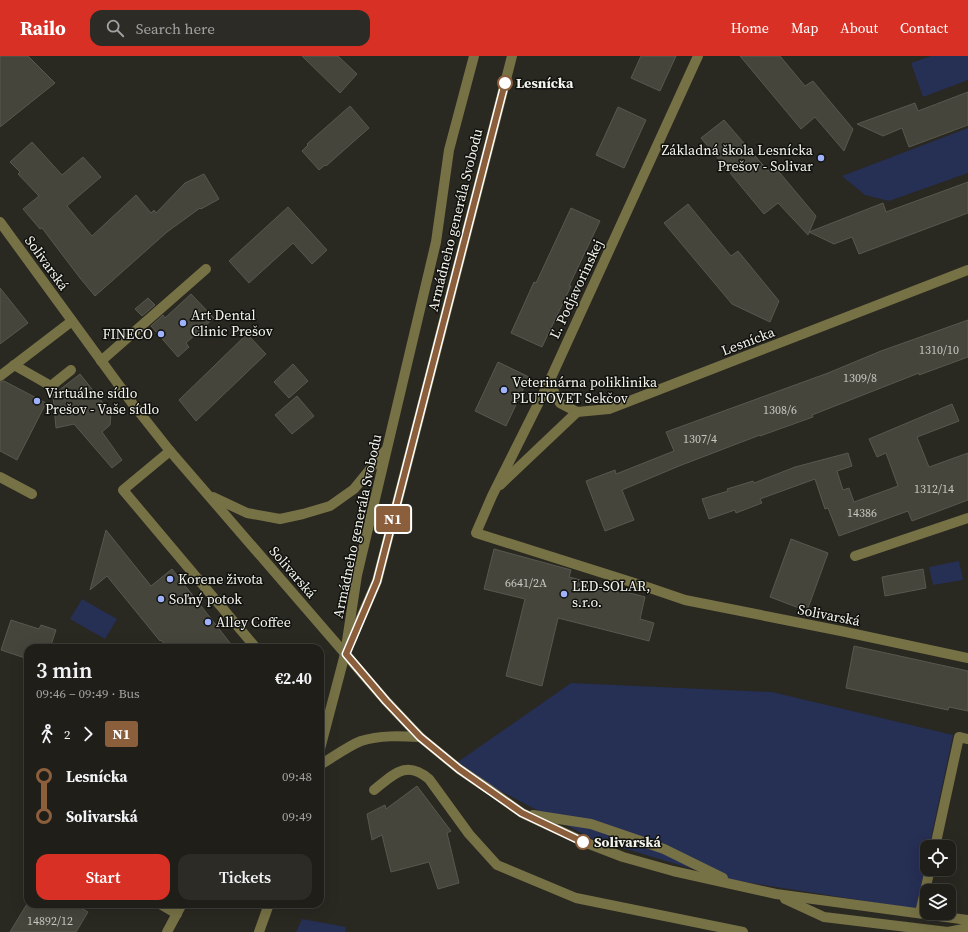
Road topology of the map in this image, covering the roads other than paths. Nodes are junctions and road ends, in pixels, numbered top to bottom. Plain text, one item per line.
1 (474, 56) edge
2 (512, 56) edge
3 (698, 56) edge
4 (0, 222) edge
5 (206, 270) dead end
6 (968, 272) edge
7 (72, 321) junction
8 (101, 361) junction
9 (14, 365) junction
10 (71, 370) dead end
11 (0, 376) edge
12 (549, 382) junction
13 (577, 412) junction
14 (388, 448) junction
15 (170, 451) junction
16 (0, 477) edge
17 (495, 489) junction
18 (32, 494) dead end
19 (209, 495) junction
20 (968, 518) edge
21 (476, 533) joint
22 (855, 556) dead end
23 (253, 644) edge
24 (346, 654) junction
25 (968, 658) edge
26 (324, 734) edge
27 (420, 737) junction
28 (968, 739) edge
29 (324, 763) edge
30 (374, 790) dead end
31 (522, 813) junction
32 (937, 840) edge
33 (738, 885) junction
34 (776, 894) junction
35 (167, 908) edge
36 (180, 908) edge
37 (267, 908) edge
38 (177, 914) junction
39 (920, 914) edge
40 (956, 918) edge
41 (968, 920) edge
42 (968, 928) edge
43 (167, 932) edge
44 (259, 932) edge
45 (743, 932) edge

1 - 14 street, Armádneho generála Svobodu
2 - 24 street, Armádneho generála Svobodu
3 - 12 street, Ľ. Podjavorinskej
4 - 7 street, Solivarská
5 - 8 street
6 - 13 street, Lesnícka
7 - 8 street, Solivarská
7 - 9 street
8 - 15 street, Solivarská
9 - 10 street
9 - 11 street
12 - 13 street
12 - 17 street, Ľ. Podjavorinskej
13 - 17 street
14 - 19 street
14 - 24 street, Armádneho generála Svobodu
15 - 19 street, Solivarská
15 - 23 street
16 - 18 street
17 - 21 street, Ľ. Podjavorinskej
19 - 24 street, Solivarská
20 - 22 street
21 - 25 street, Solivarská
24 - 26 street
24 - 27 street, Solivarská
27 - 29 street
27 - 31 street, Solivarská
28 - 32 street
30 - 45 street
31 - 33 street, Solivarská
31 - 33 street
33 - 34 street, Solivarská
34 - 39 street, Solivarská
34 - 42 street
35 - 38 street
36 - 38 street
37 - 44 street
38 - 43 street
40 - 41 street, Solivarská

